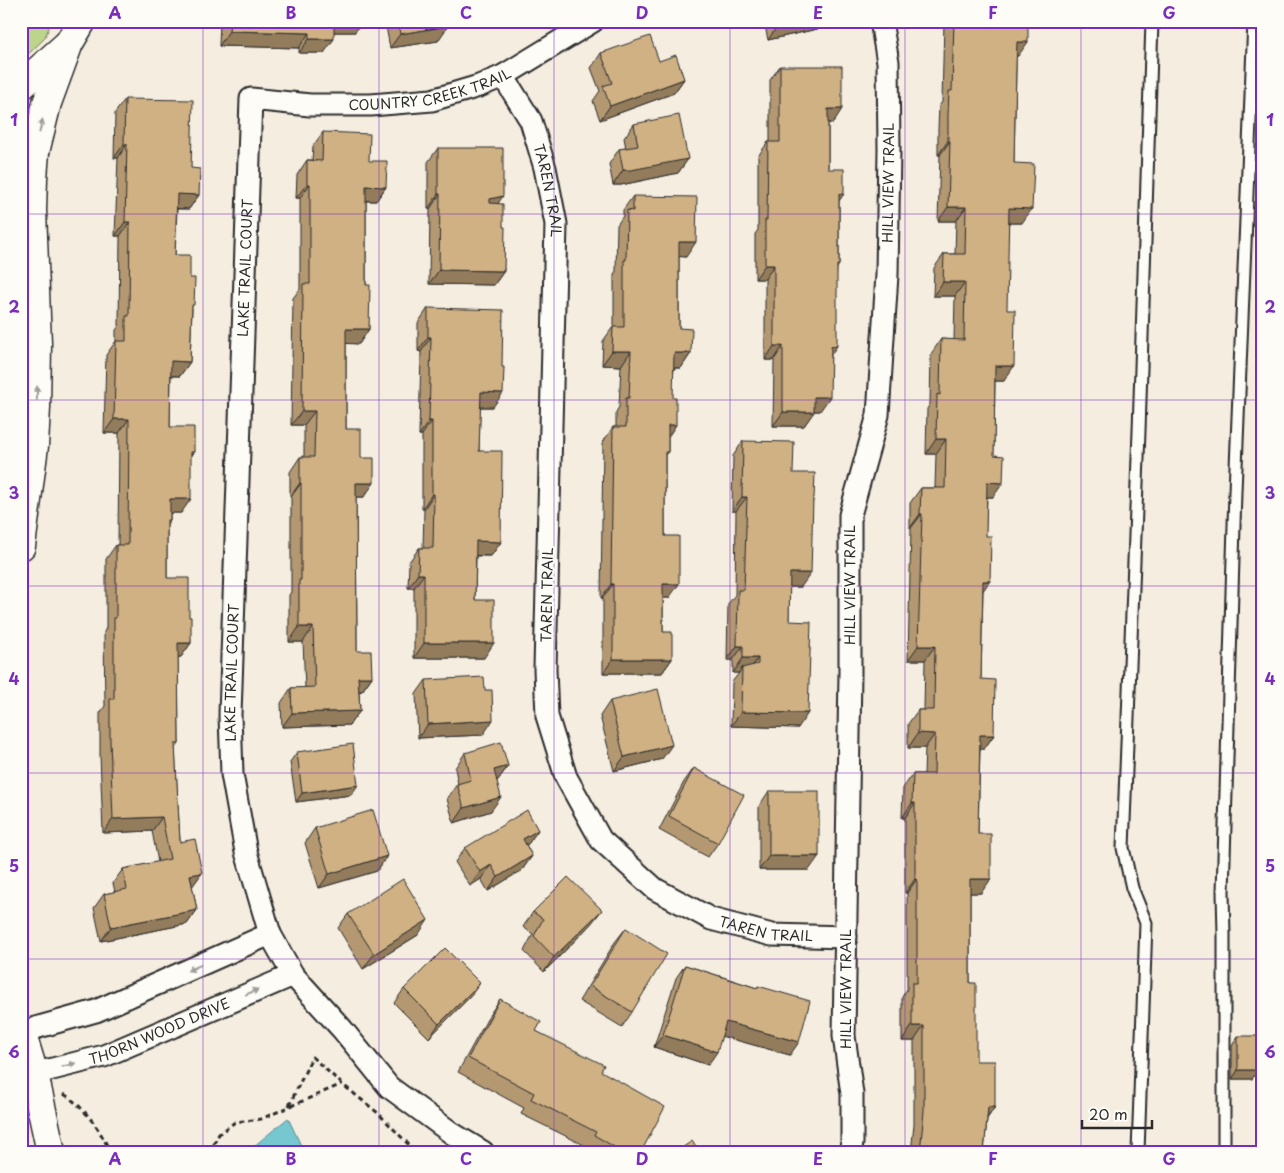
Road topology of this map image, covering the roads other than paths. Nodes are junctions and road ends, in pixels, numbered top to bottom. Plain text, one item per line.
1 (593, 21) edge
2 (881, 21) edge
3 (1152, 21) edge
4 (1254, 21) edge
5 (75, 32) edge
6 (503, 76) junction
7 (21, 86) edge
8 (251, 99) joint
9 (26, 206) edge
10 (21, 546) edge
11 (270, 934) junction
12 (846, 937) junction
13 (293, 975) junction
14 (21, 1032) edge
15 (27, 1076) edge
16 (51, 1152) edge
17 (483, 1152) edge
18 (850, 1152) edge
19 (1138, 1152) edge
20 (1224, 1152) edge

1 - 6 street, COUNTRY CREEK TRAIL
2 - 12 street, HILL VIEW TRAIL
3 - 19 lane
4 - 20 lane
5 - 7 street
9 -> 5 street
6 - 8 street, COUNTRY CREEK TRAIL
6 - 12 street, TAREN TRAIL
8 - 11 street, LAKE TRAIL COURT
10 -> 9 street
11 - 13 street, LAKE TRAIL COURT
11 -> 14 street
12 - 18 street, HILL VIEW TRAIL
15 -> 13 street, THORN WOOD DRIVE
13 - 17 street, LAKE TRAIL COURT
14 - 15 street
15 - 16 street

